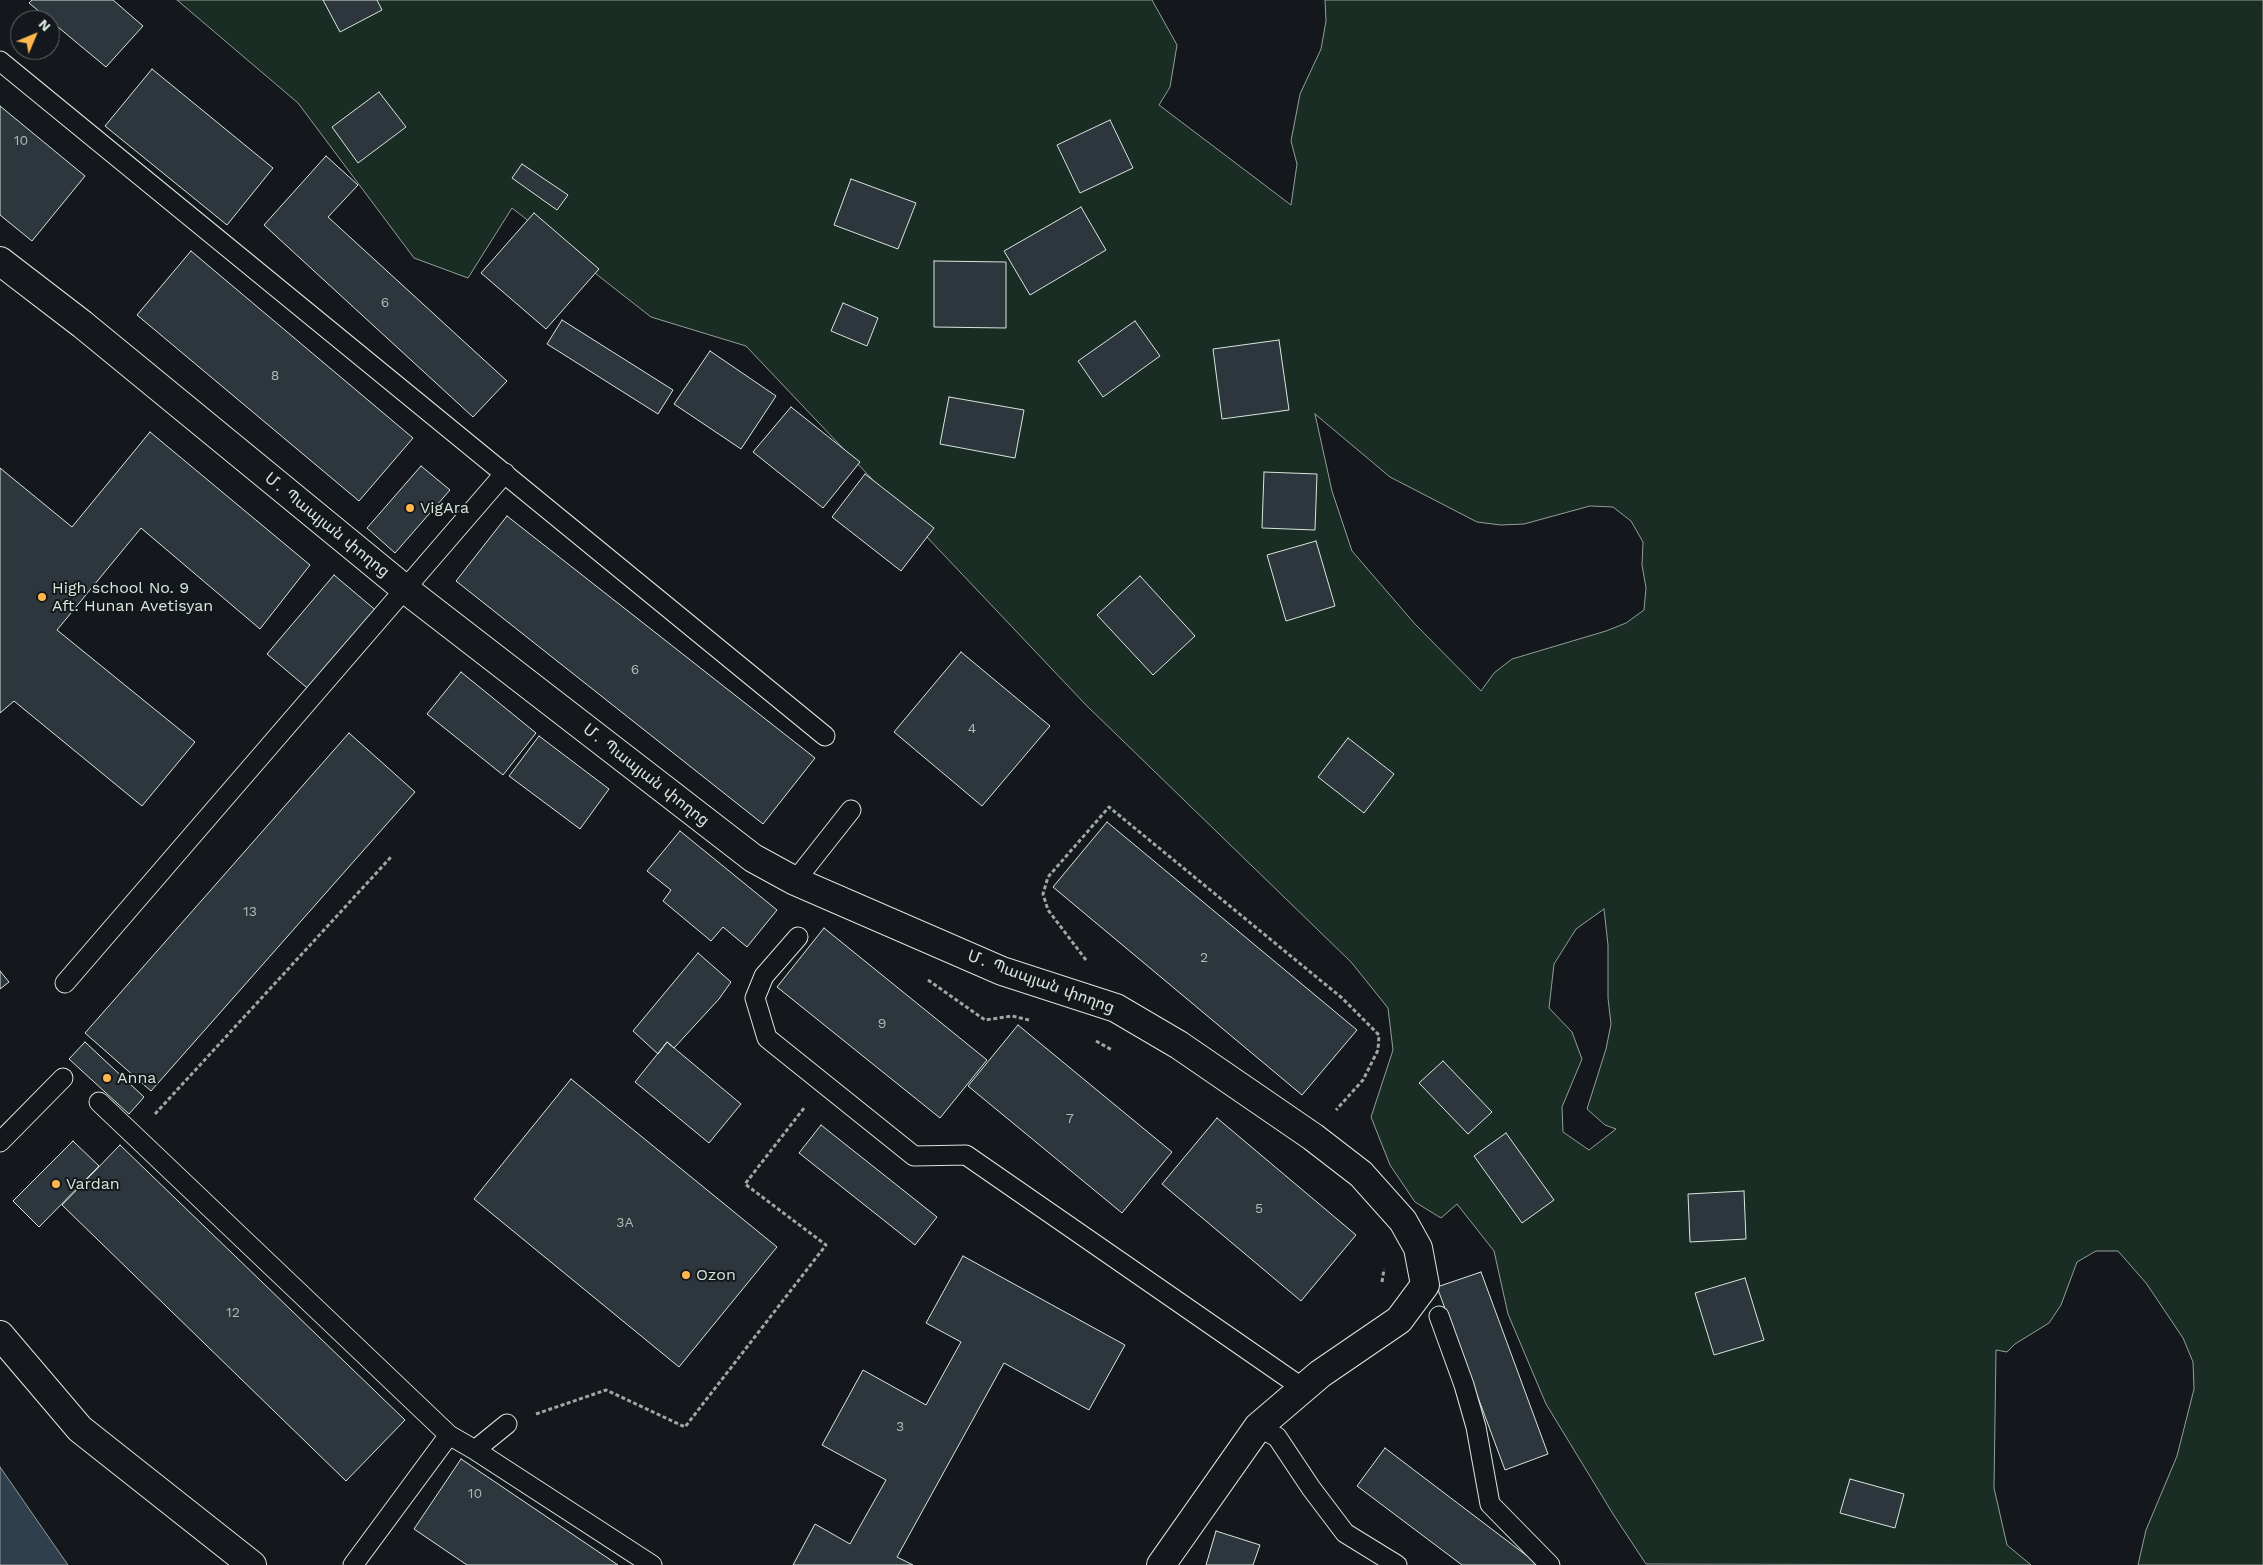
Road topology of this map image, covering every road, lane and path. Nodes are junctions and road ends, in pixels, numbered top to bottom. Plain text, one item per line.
1 (0, 61) edge
2 (0, 261) edge
3 (505, 473) junction
4 (405, 589) junction
5 (825, 736) dead end
6 (851, 810) dead end
7 (391, 857) dead end
8 (795, 881) junction
9 (798, 937) dead end
10 (920, 974) dead end
11 (65, 984) dead end
12 (1116, 1008) junction
13 (1036, 1021) dead end
14 (1088, 1037) dead end
15 (1114, 1051) dead end
16 (63, 1078) dead end
17 (823, 1084) junction
18 (99, 1102) dead end
19 (1313, 1136) junction
20 (134, 1137) junction
21 (0, 1142) edge
22 (1385, 1261) dead end
23 (1381, 1286) dead end
24 (1439, 1316) dead end
25 (0, 1336) edge
26 (1304, 1389) junction
27 (507, 1424) joint
28 (1258, 1427) junction
29 (449, 1435) junction
30 (475, 1450) junction
31 (252, 1565) edge
32 (353, 1565) edge
33 (652, 1565) edge
34 (1160, 1565) edge
35 (1397, 1565) edge
36 (1550, 1565) edge

1 - 3 lane
2 - 4 main road, Մ․ Պապյան փողոց
3 - 4 lane
3 - 5 lane
4 - 8 main road, Մ․ Պապյան փողոց
4 - 11 lane
6 - 8 lane
7 - 20 path
8 - 12 main road, Մ․ Պապյան փողոց
9 - 17 lane
10 - 13 path
12 - 19 main road, Մ․ Պապյան փողոց
12 - 19 path
14 - 15 path
16 - 21 lane
17 - 26 lane
17 - 27 path
18 - 20 lane
19 - 26 main road, Մ․ Պապյան փողոց
20 - 29 lane
22 - 23 path
24 - 36 lane
25 - 31 main road
26 - 28 main road, Մ․ Պապյան փողոց
27 - 30 lane
28 - 34 main road, Մ․ Պապյան փողոց
28 - 35 lane
29 - 30 lane
29 - 32 lane
30 - 33 lane

